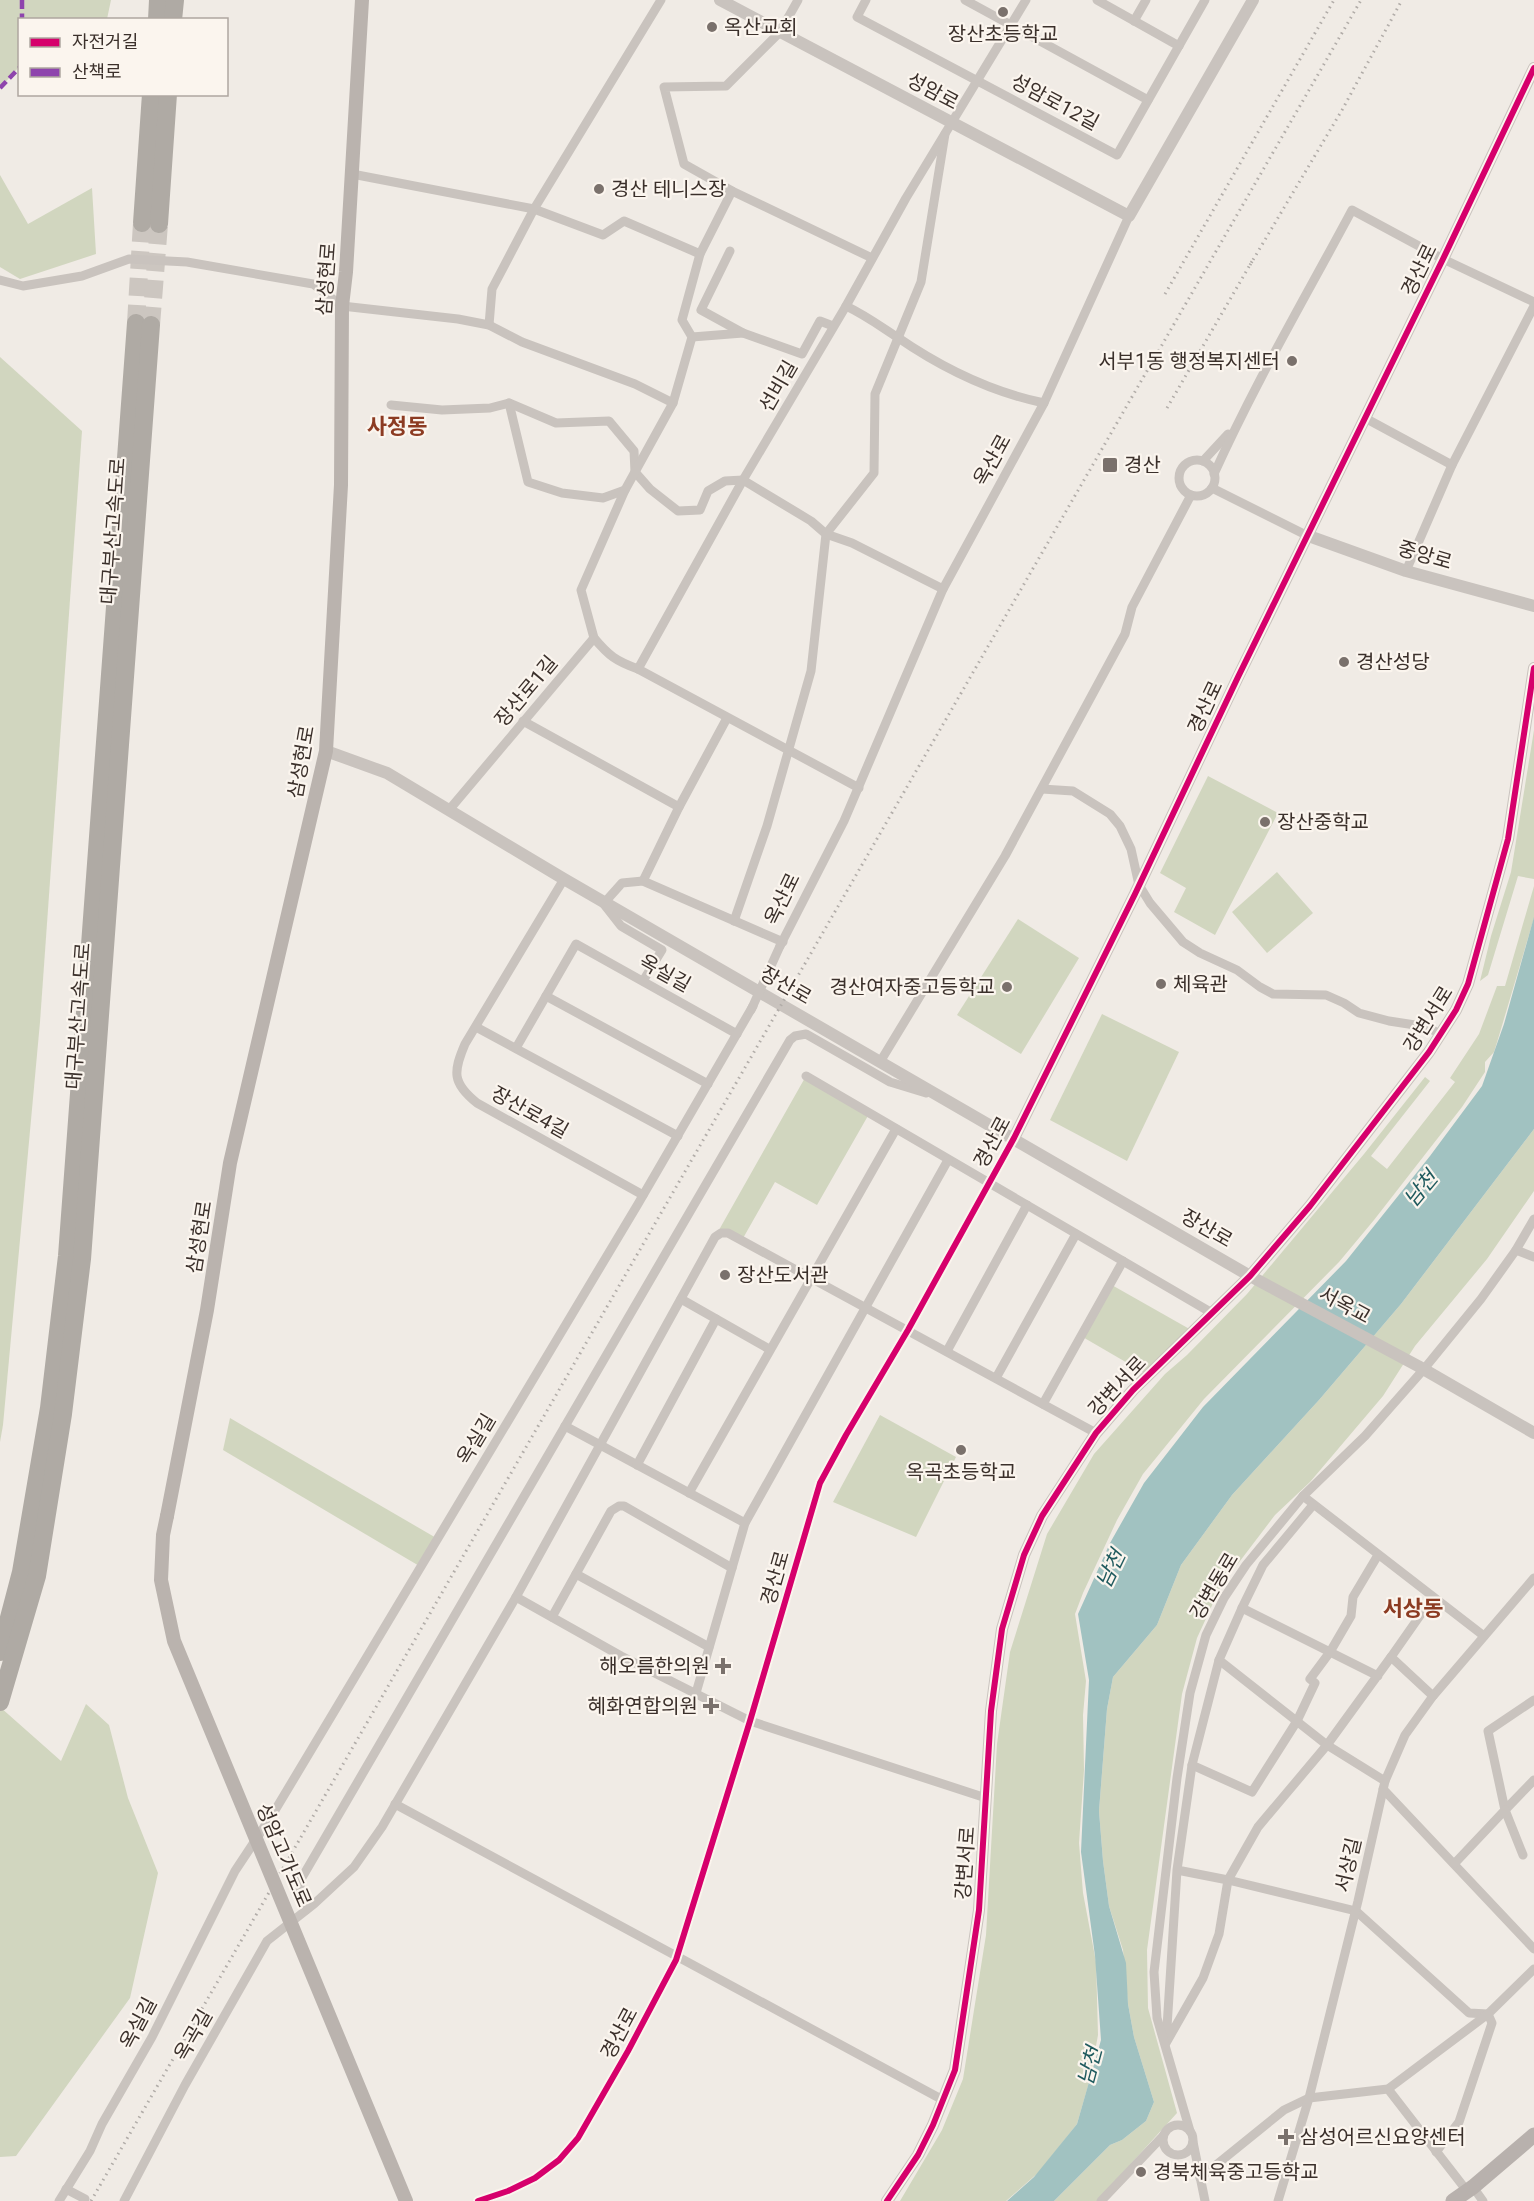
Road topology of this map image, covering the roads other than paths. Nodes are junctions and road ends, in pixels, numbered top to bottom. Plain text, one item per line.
1 (158, 0) edge
2 (175, 0) edge
3 (362, 0) edge
4 (661, 0) edge
5 (720, 0) edge
6 (798, 0) edge
7 (866, 0) edge
8 (965, 0) edge
9 (1026, 0) edge
10 (1097, 0) edge
11 (1146, 0) edge
12 (1205, 0) edge
13 (1253, 0) edge
14 (157, 18) edge
15 (173, 18) edge
16 (1134, 21) junction
17 (1010, 25) junction
18 (780, 32) junction
19 (1179, 46) junction
20 (1533, 71) edge
21 (976, 80) junction
22 (151, 96) edge
23 (168, 96) edge
24 (1148, 100) junction
25 (948, 126) junction
26 (352, 174) junction
27 (732, 192) junction
28 (534, 209) junction
29 (1129, 216) junction
30 (730, 251) dead end
31 (699, 255) junction
32 (872, 258) junction
33 (1443, 259) junction
34 (0, 280) edge
35 (1534, 304) edge
36 (342, 306) junction
37 (846, 306) junction
38 (143, 324) tunnel mouth
39 (489, 325) junction
40 (833, 326) junction
41 (742, 333) junction
42 (692, 336) junction
43 (897, 337) junction
44 (509, 403) junction
45 (674, 403) junction
46 (1044, 403) junction
47 (391, 405) dead end
48 (1241, 414) junction
49 (1365, 418) junction
50 (1203, 461) junction
51 (1452, 465) junction
52 (634, 472) junction
53 (1214, 474) junction
54 (743, 480) junction
55 (1212, 488) junction
56 (624, 490) junction
57 (1191, 495) junction
58 (826, 534) junction
59 (1306, 535) junction
60 (1406, 571) junction
61 (943, 589) junction
62 (1534, 606) edge
63 (594, 638) junction
64 (1534, 668) edge
65 (638, 669) junction
66 (727, 718) junction
67 (523, 721) junction
68 (327, 751) junction
69 (790, 751) junction
70 (859, 788) junction
71 (1042, 789) junction
72 (679, 807) junction
73 (448, 810) junction
74 (564, 879) junction
75 (643, 881) junction
76 (1139, 885) junction
77 (602, 900) junction
78 (734, 921) junction
79 (782, 944) junction
80 (643, 981) junction
81 (546, 996) junction
82 (752, 1008) joint
83 (476, 1027) junction
84 (737, 1034) junction
85 (1442, 1035) junction
86 (516, 1048) junction
87 (880, 1062) junction
88 (806, 1076) dead end
89 (708, 1084) junction
90 (943, 1098) junction
91 (896, 1129) junction
92 (678, 1136) junction
93 (1014, 1138) junction
94 (948, 1160) junction
95 (989, 1183) junction
96 (643, 1196) junction
97 (1027, 1205) junction
98 (1534, 1219) edge
99 (1076, 1234) junction
100 (1516, 1250) junction
101 (1534, 1257) edge
102 (1123, 1261) junction
103 (810, 1277) junction
104 (1252, 1277) junction
105 (681, 1299) junction
106 (866, 1307) junction
107 (1212, 1313) junction
108 (716, 1319) junction
109 (908, 1330) junction
110 (770, 1349) junction
111 (947, 1351) junction
112 (1421, 1367) junction
113 (996, 1378) junction
114 (1043, 1404) junction
115 (566, 1426) junction
116 (1096, 1433) junction
117 (1534, 1433) edge
118 (600, 1446) junction
119 (637, 1465) junction
120 (689, 1492) junction
121 (1303, 1496) junction
122 (1312, 1504) junction
123 (167, 1516) joint
124 (746, 1523) junction
125 (1378, 1555) junction
126 (732, 1568) junction
127 (29, 1574) junction
128 (576, 1575) junction
129 (1534, 1578) edge
130 (516, 1597) junction
131 (1433, 1597) junction
132 (1242, 1608) junction
133 (552, 1617) junction
134 (1484, 1636) junction
135 (709, 1647) junction
136 (0, 1652) edge
137 (1330, 1652) junction
138 (1391, 1657) junction
139 (1219, 1660) junction
140 (1378, 1676) junction
141 (696, 1693) junction
142 (1433, 1696) junction
143 (1534, 1701) edge
144 (0, 1702) edge
145 (750, 1721) junction
146 (1297, 1721) junction
147 (1327, 1745) junction
148 (1192, 1765) junction
149 (1534, 1780) edge
150 (1384, 1785) junction
151 (986, 1798) junction
152 (395, 1804) junction
153 (1505, 1809) junction
154 (1523, 1855) dead end
155 (1455, 1863) junction
156 (1177, 1870) junction
157 (1228, 1880) junction
158 (310, 1907) junction
159 (1356, 1911) junction
160 (1534, 1949) edge
161 (677, 1957) junction
162 (1534, 1969) edge
163 (1488, 2014) junction
164 (1166, 2043) junction
165 (1388, 2089) junction
166 (1309, 2098) junction
167 (943, 2100) junction
168 (1181, 2101) junction
169 (1173, 2125) junction
170 (1534, 2135) edge
171 (1163, 2136) junction
172 (1191, 2136) junction
173 (1436, 2152) junction
174 (1173, 2154) junction
175 (1146, 2155) junction
176 (1199, 2174) junction
177 (66, 2189) junction
178 (1470, 2189) junction
179 (85, 2199) dead end
180 (58, 2201) edge
181 (124, 2201) edge
182 (406, 2201) edge
183 (478, 2201) edge
184 (887, 2201) edge
185 (1101, 2201) edge
186 (1205, 2201) edge
187 (1278, 2201) edge
188 (1453, 2201) edge
189 (1483, 2201) edge

1 - 14 highway
2 - 15 highway
3 - 26 main road, 삼성현로
4 - 28 street
5 - 18 street, 성암로
6 - 18 street
7 - 21 street, 성암로12길
8 - 17 street
9 - 17 street
10 - 16 street
11 - 16 street
12 - 19 street
13 - 29 street, 옥산로
16 - 19 street
17 - 21 street
17 - 24 street
18 - 25 street, 성암로
18 - 27 street
19 - 24 street
20 - 33 street, 경산로
21 - 24 street, 성암로12길
21 - 25 street
22 - 23 highway
25 - 29 street, 성암로
25 - 32 street, 선비길
25 - 43 street
26 - 28 street
26 - 36 main road, 삼성현로
27 - 31 street
27 - 32 street
28 - 31 street
28 - 39 street
29 - 46 street, 옥산로
30 - 41 street
31 - 42 street
32 - 37 street, 선비길
33 - 35 street
33 - 48 street
33 - 49 street, 경산로
34 - 36 street
35 - 51 street
36 - 39 street
36 - 68 main road, 삼성현로
37 - 40 street, 선비길
37 - 43 street
38 - 127 highway, 대구부산고속도로
39 - 45 street
40 - 41 street
40 - 54 street, 선비길
41 - 42 street
42 - 45 street
43 - 46 street
43 - 58 street
44 - 47 street
44 - 52 street
44 - 56 street
45 - 52 street
46 - 61 street, 옥산로
48 - 50 street
48 - 53 street
49 - 51 street
49 - 59 street, 경산로
50 - 53 street
50 - 57 street
51 - 60 street
52 - 54 street
52 - 56 street
53 - 55 street
54 - 58 street
54 - 65 street, 선비길
55 - 57 street
55 - 59 street
56 - 63 street
57 - 71 street
58 - 61 street
58 - 69 street
59 - 60 street, 중앙로
59 - 76 street, 경산로
60 - 62 street, 중앙로
61 - 70 street, 옥산로
63 - 65 street
63 - 67 street, 장산로1길
64 - 85 street, 강변서로
65 - 66 street
66 - 69 street
66 - 72 street
67 - 72 street
67 - 73 street, 장산로1길
68 - 73 street, 장산로
68 - 123 main road, 삼성현로
69 - 70 street
69 - 78 street
70 - 79 street, 옥산로
71 - 76 street
71 - 87 street
72 - 75 street
73 - 74 street, 장산로
74 - 77 street, 장산로
74 - 83 street, 장산로4길
75 - 77 street
75 - 78 street
76 - 85 street
76 - 93 street, 경산로
77 - 80 street
77 - 87 street, 장산로
78 - 79 street
79 - 82 street, 옥산로, bridge
80 - 81 street, 옥실길
80 - 84 street, 옥실길
81 - 86 street
81 - 89 street
82 - 84 street, 옥실길
83 - 86 street
83 - 96 street, 장산로4길
84 - 89 street, 옥실길
85 - 104 street, 강변서로
86 - 92 street
87 - 90 street, 장산로
88 - 91 street
89 - 92 street, 옥실길
90 - 93 street, 장산로
90 - 115 street
91 - 94 street
91 - 103 street
92 - 96 street, 옥실길
93 - 95 street, 경산로
93 - 104 street, 장산로
94 - 95 street
94 - 106 street
95 - 97 street
95 - 109 street, 경산로
96 - 177 street, 옥실길
97 - 99 street
97 - 111 street
98 - 100 street, 강변동로
99 - 102 street
99 - 113 street
100 - 101 street
100 - 112 street, 강변동로
102 - 107 street
102 - 114 street
103 - 105 street, 옥곡길
103 - 106 street
103 - 110 street
104 - 107 street, 강변서로
104 - 112 street, 서옥교
105 - 108 street
105 - 118 street, 옥곡길
106 - 109 street
106 - 124 street
107 - 116 street, 강변서로
108 - 110 street
108 - 119 street
109 - 111 street
109 - 145 street, 경산로
110 - 120 street
111 - 113 street
112 - 117 street
112 - 121 street, 강변동로
113 - 114 street
114 - 116 street
115 - 118 street
115 - 158 street
116 - 151 street, 강변서로
118 - 119 street
118 - 130 street, 옥곡길
119 - 120 street
120 - 124 street
121 - 122 street
121 - 164 street, 강변동로
122 - 125 street
122 - 132 street
123 - 182 main road, 성암고가도로, bridge
124 - 126 street
125 - 131 street
125 - 137 street
126 - 128 street
126 - 135 street
127 - 136 highway, 대구부산고속도로
127 - 144 highway, 대구부산고속도로
128 - 133 street
128 - 135 street
129 - 134 street, 서상길
130 - 133 street
130 - 152 street, 옥곡길
131 - 134 street
131 - 138 street
132 - 137 street
132 - 139 street
133 - 141 street
134 - 142 street, 서상길
135 - 141 street
137 - 140 street
137 - 146 street
138 - 140 street
138 - 142 street
139 - 146 street
139 - 148 street
140 - 147 street
141 - 145 street
142 - 150 street, 서상길
143 - 153 street
145 - 151 street
145 - 161 street, 경산로
146 - 147 street
146 - 148 street
147 - 150 street
147 - 157 street
148 - 156 street
149 - 153 street
150 - 155 street
150 - 159 street, 서상길
151 - 167 street, 강변서로
152 - 158 street, 옥곡길
152 - 161 street
153 - 154 street
153 - 155 street
155 - 160 street
156 - 157 street
156 - 164 street
157 - 159 street
157 - 164 street
158 - 181 street, 옥곡길
159 - 163 street
159 - 166 street, 서상길
161 - 167 street
161 - 183 street, 경산로
162 - 163 street
163 - 165 street
163 - 173 street
164 - 168 street, 강변동로
165 - 166 street
165 - 173 street
166 - 176 street
166 - 187 street, 서상길
167 - 184 street, 강변서로
168 - 169 street
168 - 172 street, 강변동로
169 - 171 street
169 - 172 street
170 - 178 main road
171 - 174 street
171 - 175 street
172 - 174 street
172 - 176 street, 강변동로
173 - 178 street
174 - 175 street
174 - 176 street
175 - 185 street
176 - 186 street, 강변동로
177 - 179 street
177 - 180 street, 옥실길
178 - 188 main road
178 - 189 street

